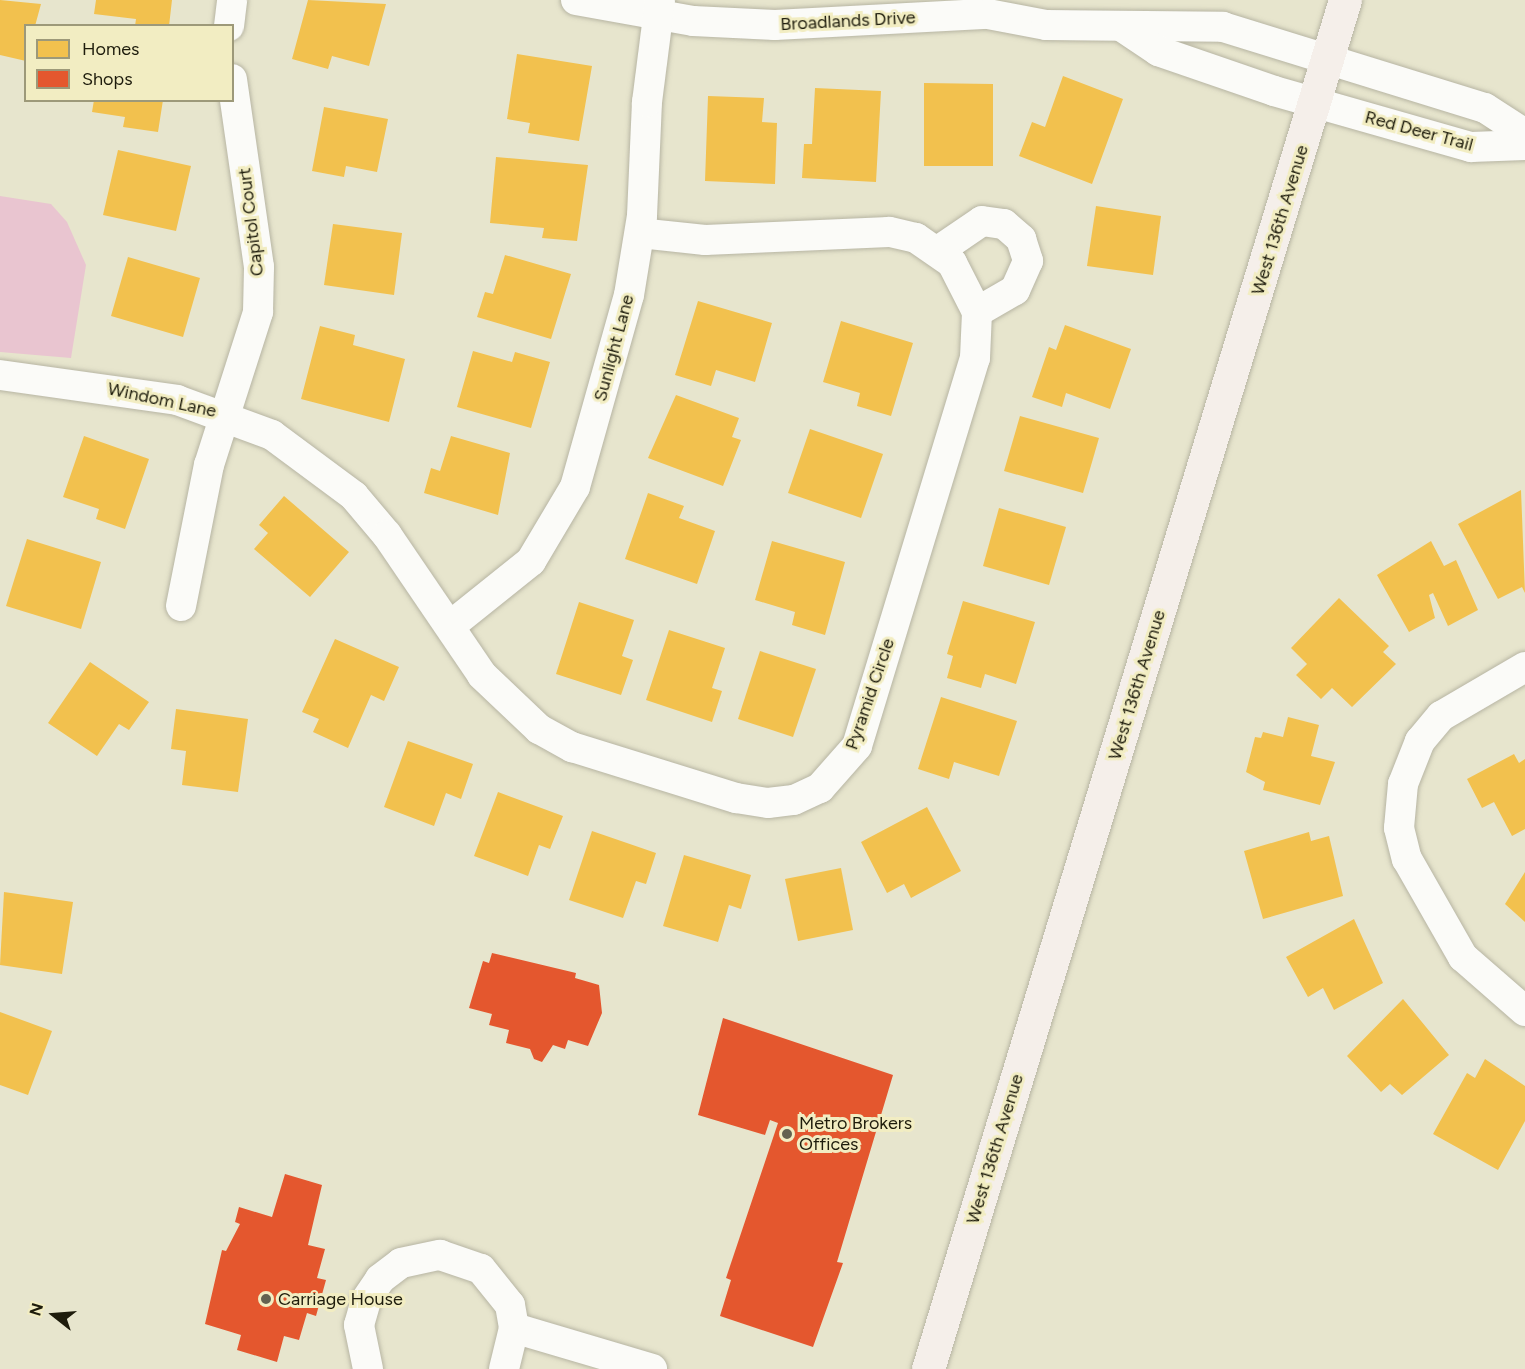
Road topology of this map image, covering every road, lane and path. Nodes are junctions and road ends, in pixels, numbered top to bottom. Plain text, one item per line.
1 (232, 0) edge
2 (576, 0) edge
3 (1345, 0) edge
4 (658, 8) edge
5 (229, 24) edge
6 (1121, 26) junction
7 (1328, 60) junction
8 (234, 93) edge
9 (1316, 102) junction
10 (1525, 134) edge
11 (1525, 145) edge
12 (640, 233) junction
13 (939, 251) junction
14 (977, 312) junction
15 (0, 375) edge
16 (225, 414) junction
17 (181, 606) dead end
18 (450, 626) junction
19 (1525, 667) edge
20 (1525, 1011) edge
21 (514, 1328) junction
22 (368, 1369) edge
23 (504, 1369) edge
24 (652, 1369) edge
25 (928, 1369) edge

1 - 5 street
2 - 4 street, Broadlands Drive
3 - 7 main road, West 136th Avenue
4 - 6 street, Broadlands Drive
4 - 12 street, Sunlight Lane
6 - 7 street, Broadlands Drive
6 - 9 street
7 - 9 main road, West 136th Avenue
7 - 10 street
8 - 16 street, Capitol Court
9 - 11 street, Red Deer Trail
9 - 25 main road, West 136th Avenue
12 - 13 street, Pyramid Circle
12 - 18 street, Sunlight Lane
13 - 14 street, Pyramid Circle
13 - 14 street
14 - 18 street, Pyramid Circle
15 - 16 street, Windom Lane
16 - 17 street, Capitol Court
16 - 18 street, Windom Lane
19 - 20 street
21 - 22 street
21 - 23 street
21 - 24 street

